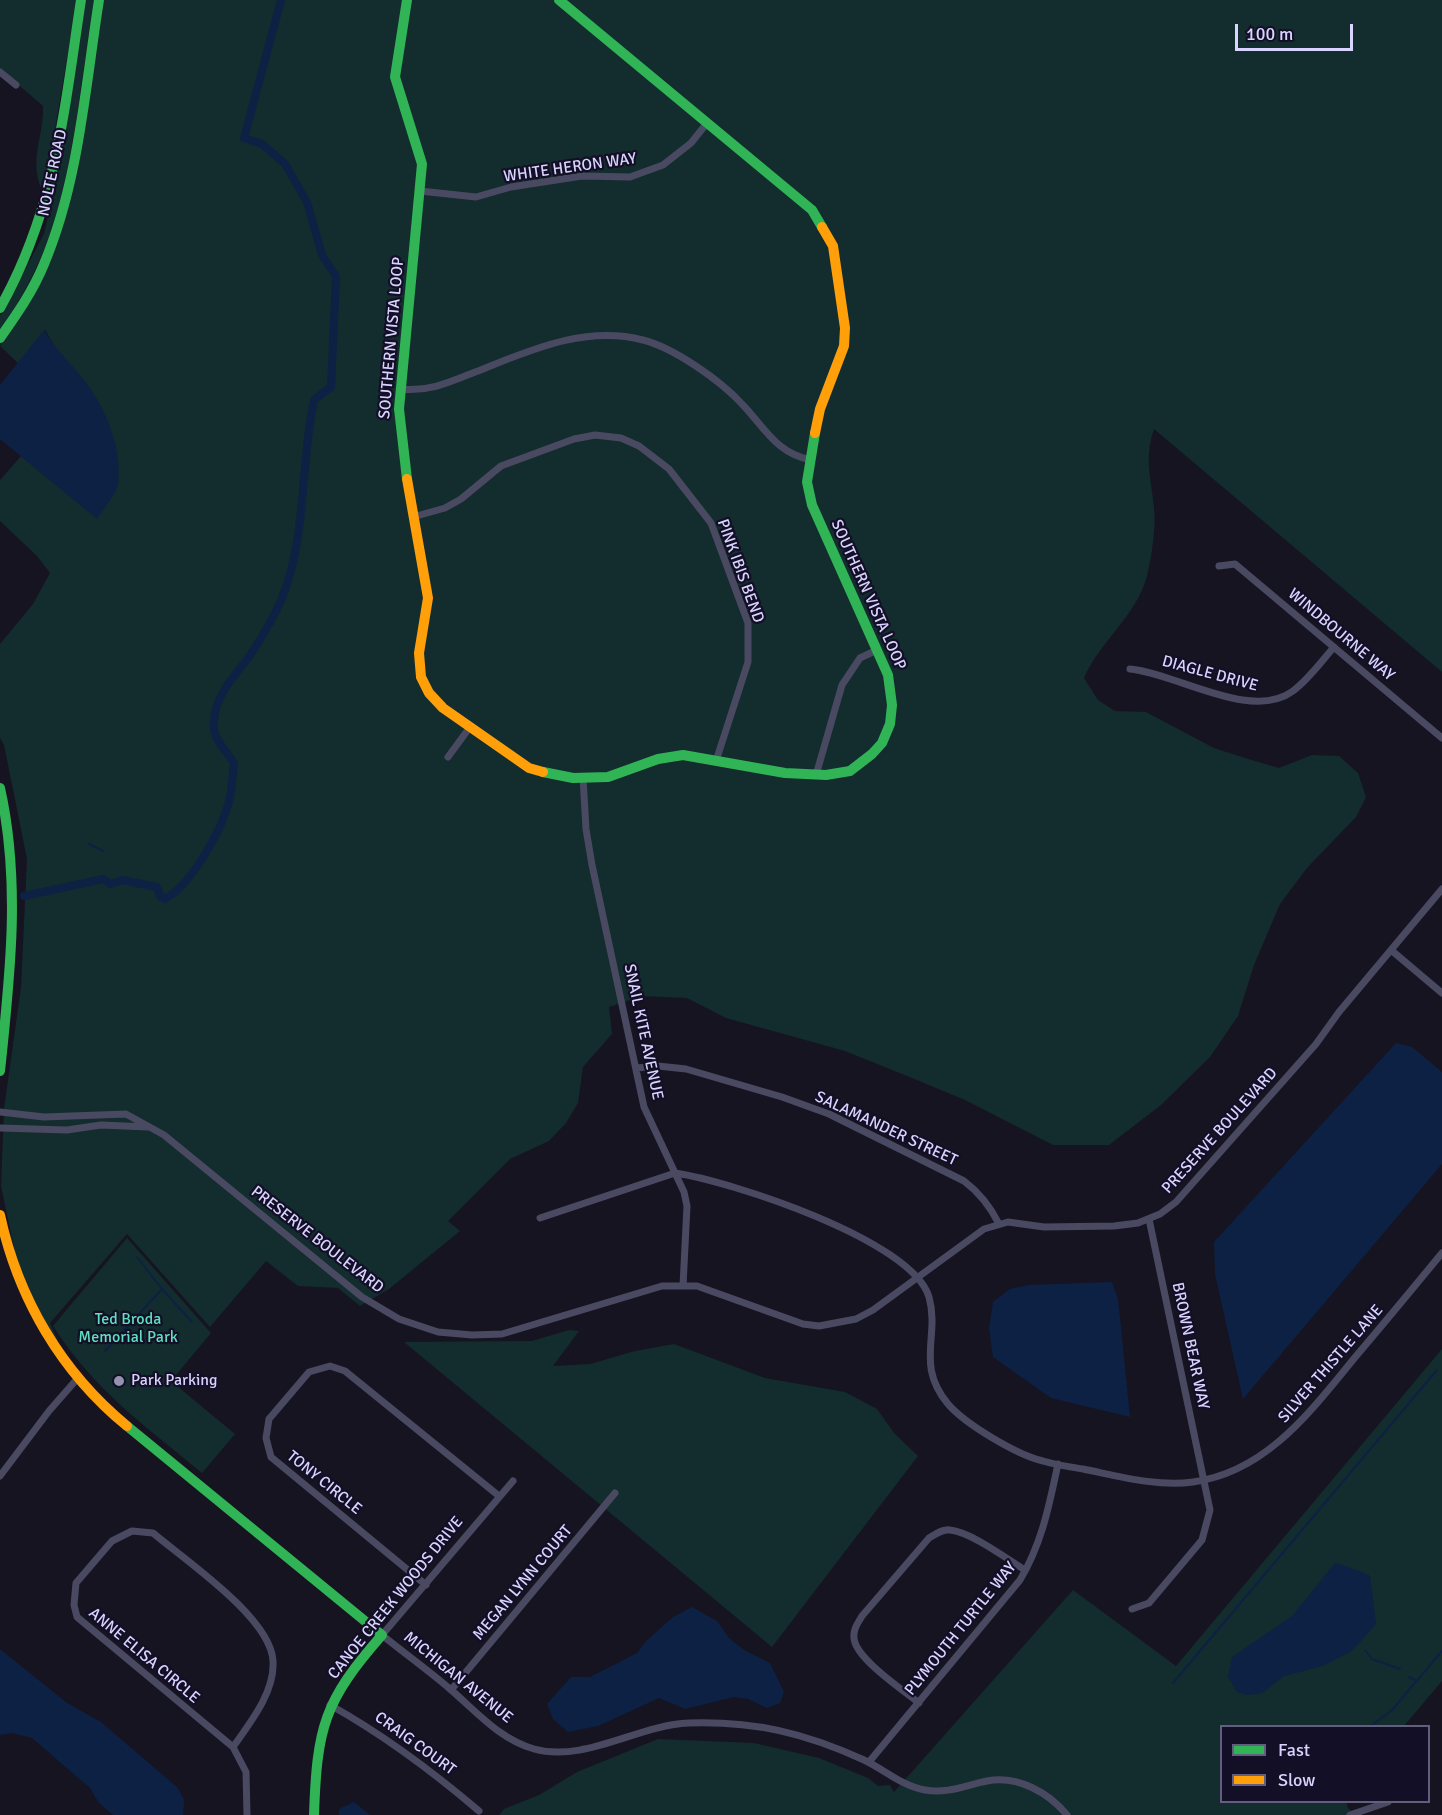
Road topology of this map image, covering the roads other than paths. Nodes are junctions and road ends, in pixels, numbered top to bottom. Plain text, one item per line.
1 (81, 0) edge
2 (99, 0) edge
3 (407, 0) edge
4 (559, 0) edge
5 (0, 72) edge
6 (16, 85) dead end
7 (707, 123) junction
8 (420, 191) junction
9 (0, 308) edge
10 (0, 338) edge
11 (401, 389) junction
12 (811, 460) junction
13 (413, 517) junction
14 (1219, 566) dead end
15 (1334, 647) junction
16 (877, 650) junction
17 (1130, 669) dead end
18 (470, 727) junction
19 (1442, 738) edge
20 (448, 757) dead end
21 (716, 761) junction
22 (816, 775) junction
23 (582, 777) junction
24 (0, 788) edge
25 (1442, 890) edge
26 (1391, 950) junction
27 (1442, 993) edge
28 (637, 1068) junction
29 (0, 1071) edge
30 (0, 1112) edge
31 (148, 1127) junction
32 (0, 1128) edge
33 (675, 1173) junction
34 (0, 1215) edge
35 (540, 1218) dead end
36 (1149, 1219) junction
37 (999, 1224) junction
38 (1442, 1253) edge
39 (917, 1276) junction
40 (683, 1286) junction
41 (77, 1380) junction
42 (1058, 1464) junction
43 (0, 1476) edge
44 (1205, 1479) junction
45 (513, 1481) dead end
46 (615, 1493) dead end
47 (499, 1496) junction
48 (1025, 1570) junction
49 (426, 1585) junction
50 (1132, 1609) dead end
51 (382, 1635) junction
52 (451, 1690) junction
53 (919, 1703) junction
54 (330, 1705) junction
55 (233, 1747) junction
56 (869, 1762) junction
57 (1385, 1803) edge
58 (479, 1811) dead end
59 (247, 1815) edge
60 (314, 1815) edge
61 (1067, 1815) edge
62 (1350, 1815) edge

1 - 9 street, NOLTE ROAD
2 - 10 street, NOLTE ROAD
3 - 8 street, SOUTHERN VISTA LOOP
4 - 7 street, SOUTHERN VISTA LOOP
5 - 6 street
7 - 8 street, WHITE HERON WAY
7 - 12 street, SOUTHERN VISTA LOOP
8 - 11 street, SOUTHERN VISTA LOOP
11 - 12 street
11 - 13 street, SOUTHERN VISTA LOOP
12 - 16 street, SOUTHERN VISTA LOOP
13 - 18 street, SOUTHERN VISTA LOOP
13 - 21 street, PINK IBIS BEND
14 - 15 street, WINDBOURNE WAY
15 - 17 street, DIAGLE DRIVE
15 - 19 street, WINDBOURNE WAY
16 - 22 street
16 - 22 street, SOUTHERN VISTA LOOP
18 - 20 street
18 - 23 street, SOUTHERN VISTA LOOP
21 - 22 street, SOUTHERN VISTA LOOP
21 - 23 street, SOUTHERN VISTA LOOP
23 - 28 street, SNAIL KITE AVENUE
24 - 29 street
25 - 26 street, PRESERVE BOULEVARD
26 - 27 street
26 - 36 street, PRESERVE BOULEVARD
28 - 33 street, SNAIL KITE AVENUE
28 - 37 street, SALAMANDER STREET
30 - 31 street, PRESERVE BOULEVARD
31 - 32 street
31 - 40 street, PRESERVE BOULEVARD
33 - 35 street
33 - 39 street
33 - 40 street, SNAIL KITE AVENUE
34 - 41 street, MICHIGAN AVENUE
36 - 37 street, PRESERVE BOULEVARD
36 - 44 street, BROWN BEAR WAY
37 - 39 street, PRESERVE BOULEVARD
38 - 44 street, SILVER THISTLE LANE
39 - 40 street, PRESERVE BOULEVARD
39 - 42 street, SILVER THISTLE LANE
41 - 43 street
41 - 51 street, MICHIGAN AVENUE
42 - 44 street, SILVER THISTLE LANE
42 - 48 street, PLYMOUTH TURTLE WAY
44 - 50 street, BROWN BEAR WAY
45 - 47 street, CANOE CREEK WOODS DRIVE
46 - 52 street, MEGAN LYNN COURT
47 - 49 street, CANOE CREEK WOODS DRIVE
47 - 49 street, TONY CIRCLE
48 - 53 street, PLYMOUTH TURTLE WAY
48 - 53 street
49 - 51 street, CANOE CREEK WOODS DRIVE
51 - 52 street, MICHIGAN AVENUE
51 - 54 street, CANOE CREEK WOODS DRIVE
52 - 56 street, MICHIGAN AVENUE
53 - 56 street, PLYMOUTH TURTLE WAY
54 - 58 street, CRAIG COURT
54 - 60 street, CANOE CREEK WOODS DRIVE
55 - 55 street, ANNE ELISA CIRCLE
55 - 59 street, ANNE ELISA CIRCLE
56 - 61 street, MICHIGAN AVENUE
57 - 62 street

